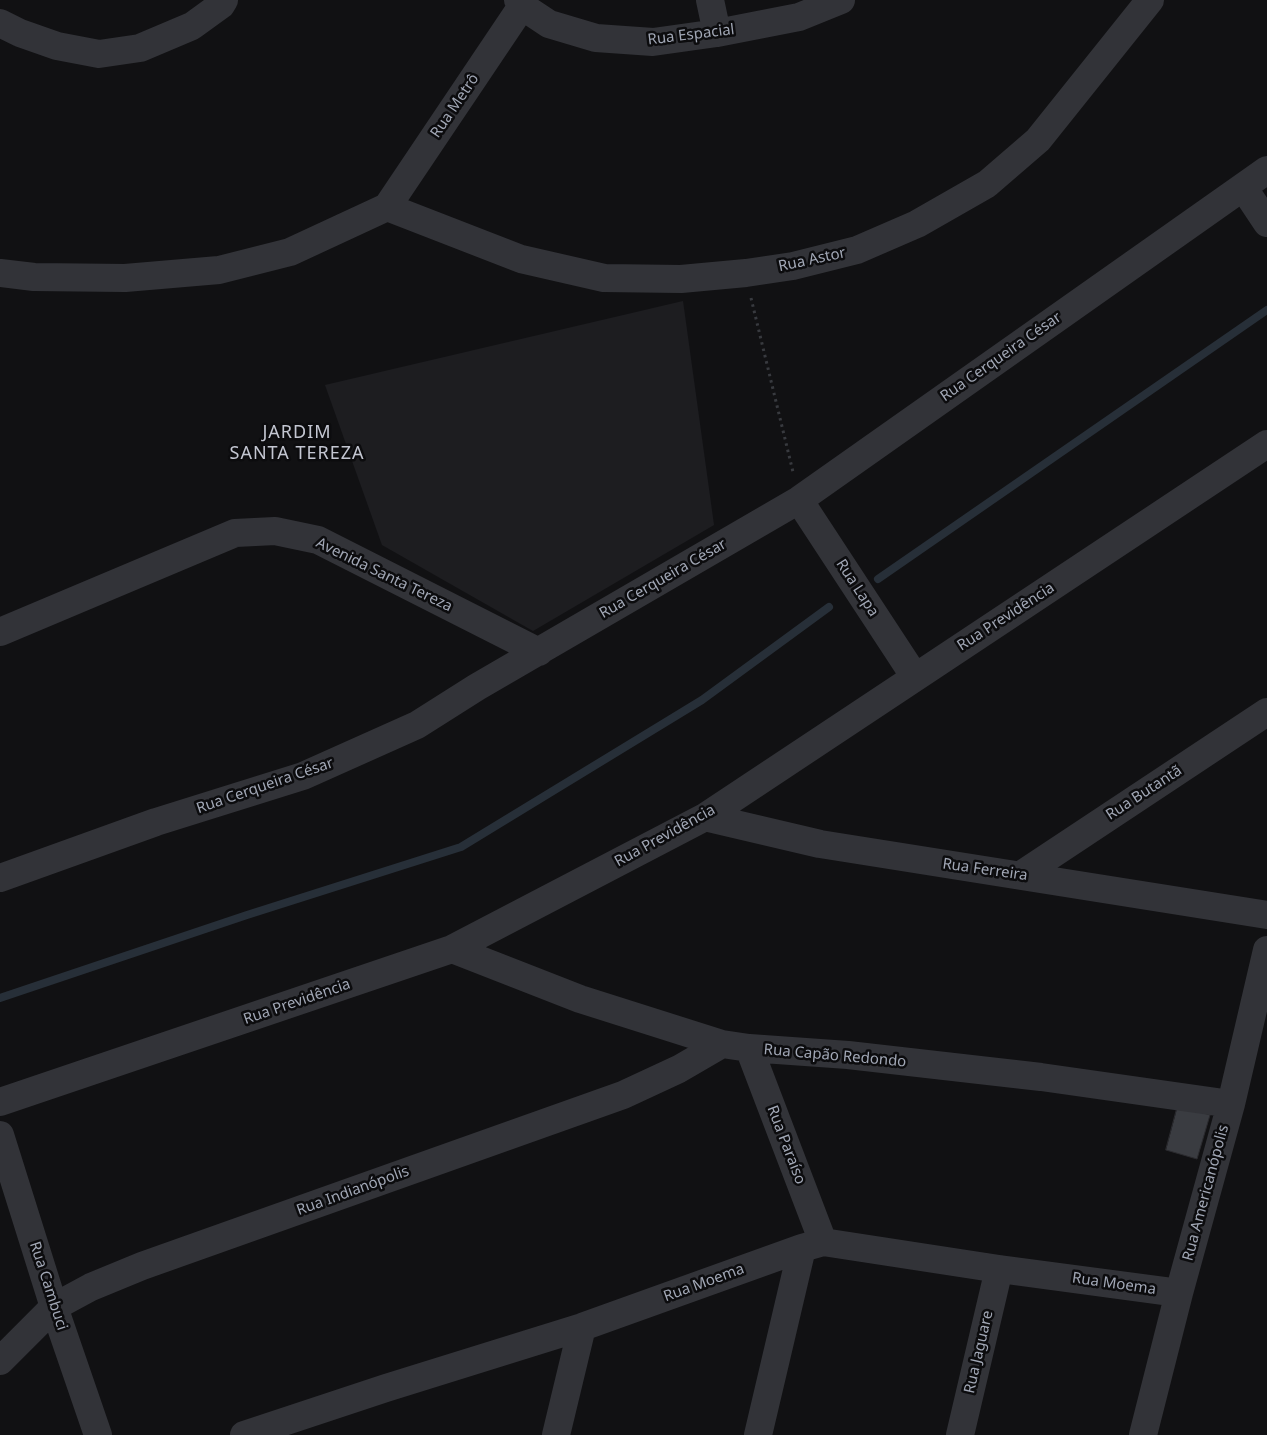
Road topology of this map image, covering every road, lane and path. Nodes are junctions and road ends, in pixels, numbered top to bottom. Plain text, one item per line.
1 (4, 0) edge
2 (224, 0) edge
3 (710, 0) edge
4 (840, 0) edge
5 (1150, 0) edge
6 (520, 3) edge
7 (0, 8) edge
8 (0, 23) edge
9 (717, 33) junction
10 (1267, 170) edge
11 (1242, 187) junction
12 (387, 207) junction
13 (1267, 223) edge
14 (0, 273) edge
15 (746, 273) junction
16 (1267, 444) edge
17 (799, 500) junction
18 (0, 632) edge
19 (539, 652) junction
20 (915, 677) junction
21 (1267, 712) edge
22 (705, 817) junction
23 (1020, 875) junction
24 (0, 878) edge
25 (1267, 915) edge
26 (452, 949) junction
27 (1267, 950) edge
28 (722, 1044) junction
29 (750, 1048) junction
30 (0, 1102) edge
31 (1231, 1104) junction
32 (0, 1135) edge
33 (812, 1245) junction
34 (999, 1268) junction
35 (1179, 1293) junction
36 (54, 1307) junction
37 (582, 1327) junction
38 (0, 1361) edge
39 (98, 1435) edge
40 (244, 1435) edge
41 (556, 1435) edge
42 (758, 1435) edge
43 (960, 1435) edge
44 (1143, 1435) edge

1 - 7 street
2 - 8 street
3 - 9 street
4 - 9 street, Rua Espacial
5 - 15 street, Rua Astor
6 - 9 street, Rua Espacial
6 - 12 street, Rua Metrô
10 - 11 street, Rua Cerqueira César
11 - 13 street
11 - 17 street, Rua Cerqueira César
12 - 14 street
12 - 15 street, Rua Astor
15 - 17 path
16 - 20 street, Rua Previdência
17 - 19 street, Rua Cerqueira César
17 - 20 street, Rua Lapa
18 - 19 street, Avenida Santa Tereza
19 - 24 street, Rua Cerqueira César
20 - 22 street, Rua Previdência
21 - 23 street, Rua Butantã
22 - 23 street, Rua Ferreira
22 - 26 street, Rua Previdência
23 - 25 street, Rua Ferreira
26 - 28 street, Rua Capão Redondo
26 - 30 street, Rua Previdência
27 - 31 street, Rua Americanópolis
28 - 29 street, Rua Capão Redondo
28 - 36 street, Rua Indianópolis
29 - 31 street, Rua Capão Redondo
29 - 33 street, Rua Paraíso
31 - 35 street, Rua Americanópolis
32 - 36 street, Rua Cambuci
33 - 34 street, Rua Moema
33 - 37 street, Rua Moema
33 - 42 street
34 - 35 street, Rua Moema
34 - 43 street, Rua Jaguare
35 - 44 street, Rua Americanópolis
36 - 38 street, Rua Indianópolis
36 - 39 street, Rua Cambuci
37 - 40 street, Rua Moema
37 - 41 street

